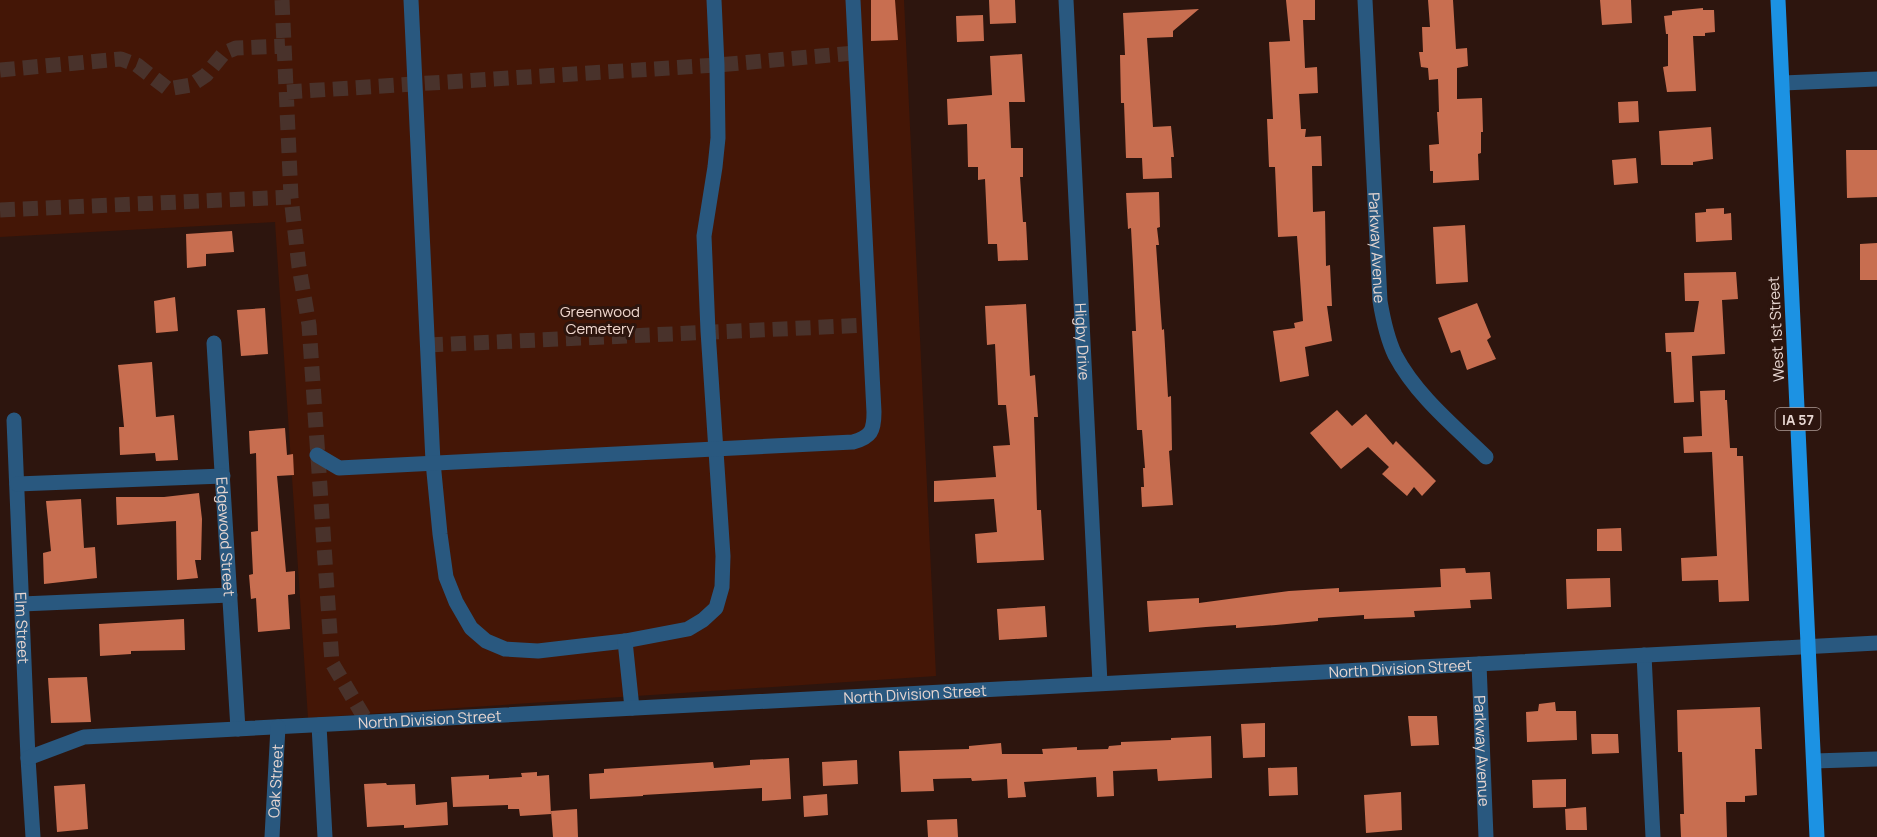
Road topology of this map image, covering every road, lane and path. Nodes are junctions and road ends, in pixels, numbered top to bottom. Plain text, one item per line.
1 (411, 0) edge
2 (714, 0) edge
3 (852, 0) edge
4 (1066, 0) edge
5 (1365, 0) edge
6 (1778, 0) edge
7 (1877, 79) edge
8 (1783, 83) junction
9 (214, 344) dead end
10 (14, 420) dead end
11 (716, 449) junction
12 (317, 455) dead end
13 (1486, 457) dead end
14 (433, 462) junction
15 (223, 476) junction
16 (17, 484) junction
17 (230, 594) junction
18 (22, 604) junction
19 (625, 641) junction
20 (1877, 643) edge
21 (1808, 646) junction
22 (1644, 655) junction
23 (1479, 664) junction
24 (1100, 683) junction
25 (632, 708) junction
26 (319, 725) junction
27 (279, 727) junction
28 (238, 729) junction
29 (28, 758) junction
30 (1877, 759) edge
31 (1814, 761) junction
32 (33, 837) edge
33 (272, 837) edge
34 (325, 837) edge
35 (1486, 837) edge
36 (1653, 837) edge
37 (1817, 837) edge

1 - 14 street
2 - 11 street
3 - 11 street
4 - 24 street, Higby Drive
5 - 13 street, Parkway Avenue
6 - 8 main road, West 1st Street / IA 57
7 - 8 street
8 - 21 main road, West 1st Street / IA 57
9 - 15 street, Edgewood Street
10 - 16 street, Elm Street
11 - 14 street
11 - 19 street
12 - 14 street
14 - 19 street
15 - 16 street
15 - 17 street, Edgewood Street
16 - 18 street, Elm Street
17 - 18 street
17 - 28 street, Edgewood Street
18 - 29 street, Elm Street
19 - 25 street
20 - 21 street, North Division Street
21 - 22 street, North Division Street
21 - 31 main road, West 1st Street / IA 57
22 - 23 street, North Division Street
22 - 36 street
23 - 24 street, North Division Street
23 - 35 street, Parkway Avenue
24 - 25 street, North Division Street
25 - 26 street, North Division Street
26 - 27 street, North Division Street
26 - 34 street
27 - 28 street, North Division Street
27 - 33 street, Oak Street
28 - 29 street, North Division Street
29 - 32 street, Elm Street
30 - 31 street
31 - 37 main road, West 1st Street / IA 57

